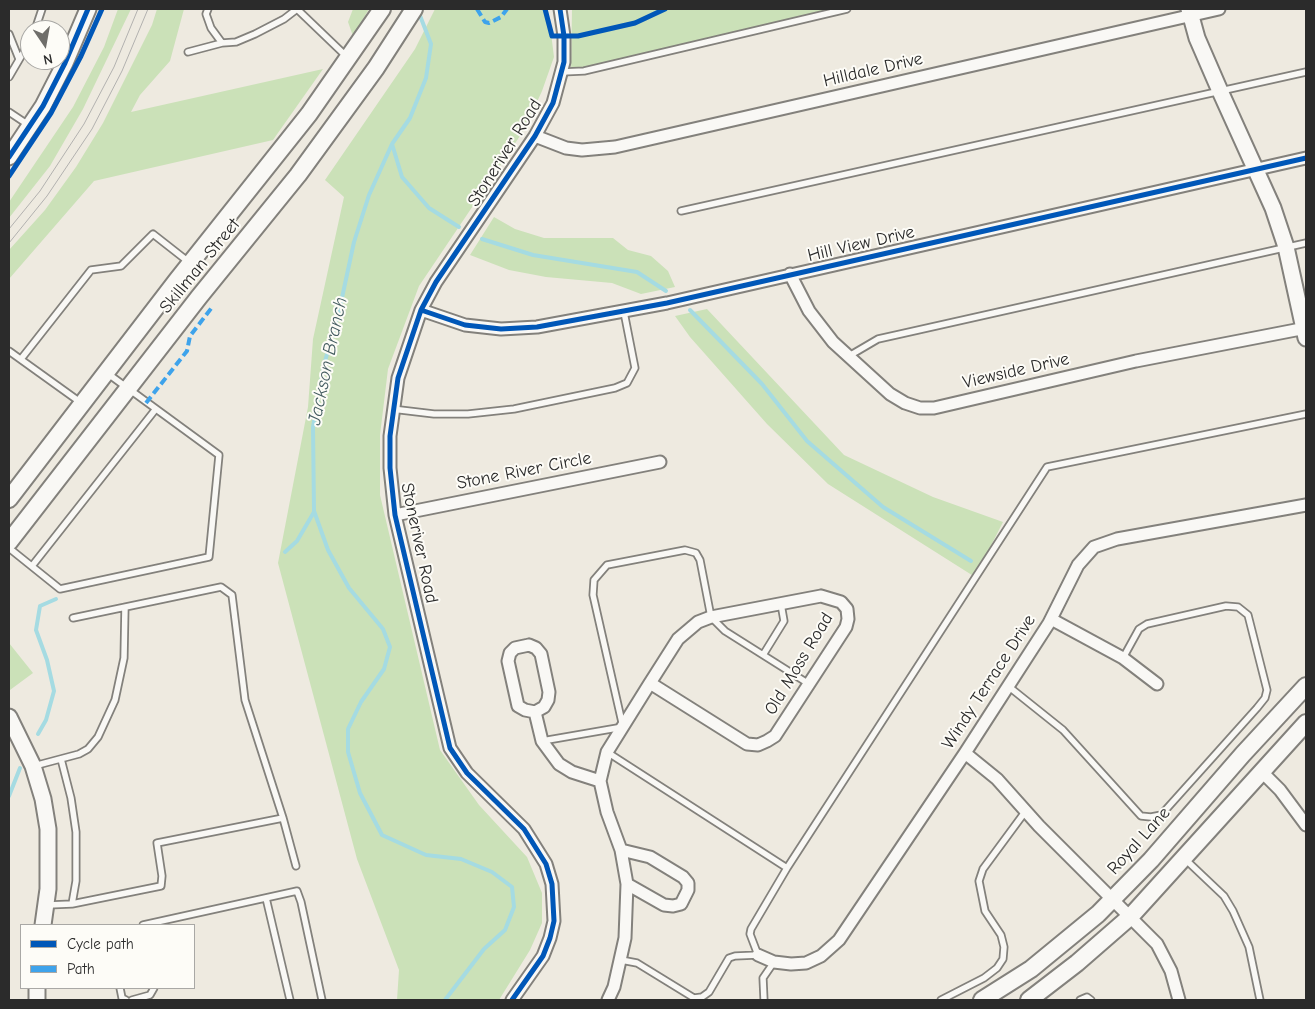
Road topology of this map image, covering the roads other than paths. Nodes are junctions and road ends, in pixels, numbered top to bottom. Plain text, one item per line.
1 (88, 9) edge
2 (208, 9) edge
3 (297, 9) edge
4 (382, 9) edge
5 (414, 9) edge
6 (560, 9) edge
7 (847, 9) edge
8 (1219, 9) edge
9 (1190, 12) edge
10 (9, 34) edge
11 (222, 43) junction
12 (188, 52) dead end
13 (349, 59) junction
14 (19, 60) joint
15 (562, 72) junction
16 (1306, 72) edge
17 (9, 77) edge
18 (1220, 91) junction
19 (9, 112) edge
20 (30, 126) junction
21 (535, 136) junction
22 (9, 157) edge
23 (1306, 158) edge
24 (1256, 169) junction
25 (681, 210) dead end
26 (224, 222) junction
27 (245, 241) junction
28 (1306, 244) edge
29 (1286, 247) junction
30 (191, 263) junction
31 (790, 274) junction
32 (421, 310) junction
33 (624, 312) junction
34 (1306, 332) edge
35 (9, 351) edge
36 (849, 356) junction
37 (21, 359) junction
38 (106, 373) junction
39 (127, 390) junction
40 (82, 404) junction
41 (392, 409) junction
42 (155, 410) junction
43 (1306, 414) edge
44 (660, 462) dead end
45 (9, 499) edge
46 (1306, 505) edge
47 (395, 515) junction
48 (9, 542) edge
49 (9, 548) edge
50 (32, 566) junction
51 (781, 604) junction
52 (125, 607) junction
53 (711, 617) junction
54 (73, 618) dead end
55 (1051, 619) junction
56 (763, 655) junction
57 (1123, 658) junction
58 (650, 683) junction
59 (809, 684) junction
60 (1157, 684) dead end
61 (1008, 686) junction
62 (1306, 686) edge
63 (535, 712) junction
64 (9, 717) edge
65 (1306, 723) edge
66 (623, 727) junction
67 (542, 741) junction
68 (607, 752) junction
69 (965, 753) junction
70 (61, 759) junction
71 (33, 766) junction
72 (1262, 772) junction
73 (600, 781) junction
74 (1025, 812) junction
75 (283, 818) junction
76 (1305, 822) edge
77 (621, 850) junction
78 (1185, 859) junction
79 (296, 866) dead end
80 (787, 868) junction
81 (627, 884) junction
82 (266, 898) junction
83 (1112, 901) junction
84 (72, 904) junction
85 (46, 905) junction
86 (1131, 916) junction
87 (42, 924) edge
88 (148, 924) edge
89 (758, 956) junction
90 (621, 960) junction
91 (774, 962) junction
92 (120, 989) edge
93 (154, 989) edge
94 (126, 1000) edge
95 (132, 1000) edge
96 (290, 1000) edge
97 (322, 1000) edge
98 (512, 1000) edge
99 (608, 1000) edge
100 (764, 1000) edge
101 (941, 1000) edge
102 (982, 1000) edge
103 (1030, 1000) edge
104 (1080, 1000) edge
105 (1091, 1000) edge
106 (1179, 1000) edge
107 (1260, 1000) edge

1 - 20 street
2 - 11 lane
3 - 11 lane
3 - 13 lane
4 - 13 main road, Skillman Street
5 - 27 main road, Skillman Street
6 - 15 street, Stoneriver Road
7 - 15 lane
8 - 9 street, Hilldale Drive
9 - 18 street
9 - 21 street, Hilldale Drive
10 - 14 lane
11 - 12 lane
13 - 26 main road, Skillman Street
14 - 17 lane
15 - 21 street, Stoneriver Road
16 - 18 lane
18 - 24 street
18 - 25 lane
19 - 20 lane
20 - 22 street
21 - 32 street, Stoneriver Road
23 - 24 street, Hill View Drive
24 - 29 street
24 - 31 street, Hill View Drive
26 - 27 main road
26 - 30 main road, Skillman Street
27 - 39 main road, Skillman Street
28 - 29 lane
29 - 34 street
29 - 36 lane
30 - 37 lane
30 - 38 main road, Skillman Street
31 - 33 street, Hill View Drive
31 - 36 street, Viewside Drive
32 - 33 street, Hill View Drive
32 - 41 street, Stoneriver Road
33 - 41 lane
34 - 36 street, Viewside Drive
35 - 37 lane
37 - 40 lane
38 - 39 lane
38 - 40 main road, Skillman Street
39 - 42 lane
39 - 48 main road, Skillman Street
40 - 45 main road, Skillman Street
41 - 47 street, Stoneriver Road
42 - 50 lane
42 - 50 lane
43 - 80 lane
44 - 47 street, Stone River Circle
46 - 55 street, Windy Terrace Drive
47 - 98 street, Stoneriver Road
49 - 50 lane
51 - 53 street, Old Moss Road
51 - 56 lane
51 - 59 street, Old Moss Road
52 - 54 lane
52 - 70 lane
52 - 75 lane
53 - 56 lane
53 - 58 street, Old Moss Road
53 - 66 lane
55 - 57 street
55 - 61 street, Windy Terrace Drive
56 - 59 lane
57 - 60 street
57 - 61 lane
58 - 59 street, Old Moss Road
58 - 66 street, Old Moss Road
61 - 69 street, Windy Terrace Drive
62 - 83 main road, Royal Lane
63 - 63 street
63 - 67 street
64 - 71 street
65 - 72 main road
66 - 67 lane
66 - 68 street, Old Moss Road
67 - 73 street
68 - 73 street, Old Moss Road
68 - 80 lane
69 - 74 street
69 - 91 street, Windy Terrace Drive
70 - 71 lane
70 - 84 lane
71 - 85 street
72 - 76 street
72 - 78 main road
73 - 77 street, Old Moss Road
74 - 83 street
74 - 101 lane
75 - 79 lane
75 - 84 lane
77 - 81 street, Old Moss Road
77 - 81 street
78 - 86 main road
78 - 107 lane
80 - 89 lane
81 - 90 street, Old Moss Road
82 - 88 lane
82 - 96 lane
82 - 97 lane
83 - 86 street
83 - 102 main road, Royal Lane
84 - 85 lane
85 - 87 street
86 - 103 main road
86 - 106 street
89 - 90 lane
89 - 91 street, Windy Terrace Drive
90 - 99 street, Old Moss Road
91 - 100 lane
92 - 94 lane
93 - 95 lane
104 - 105 lane

